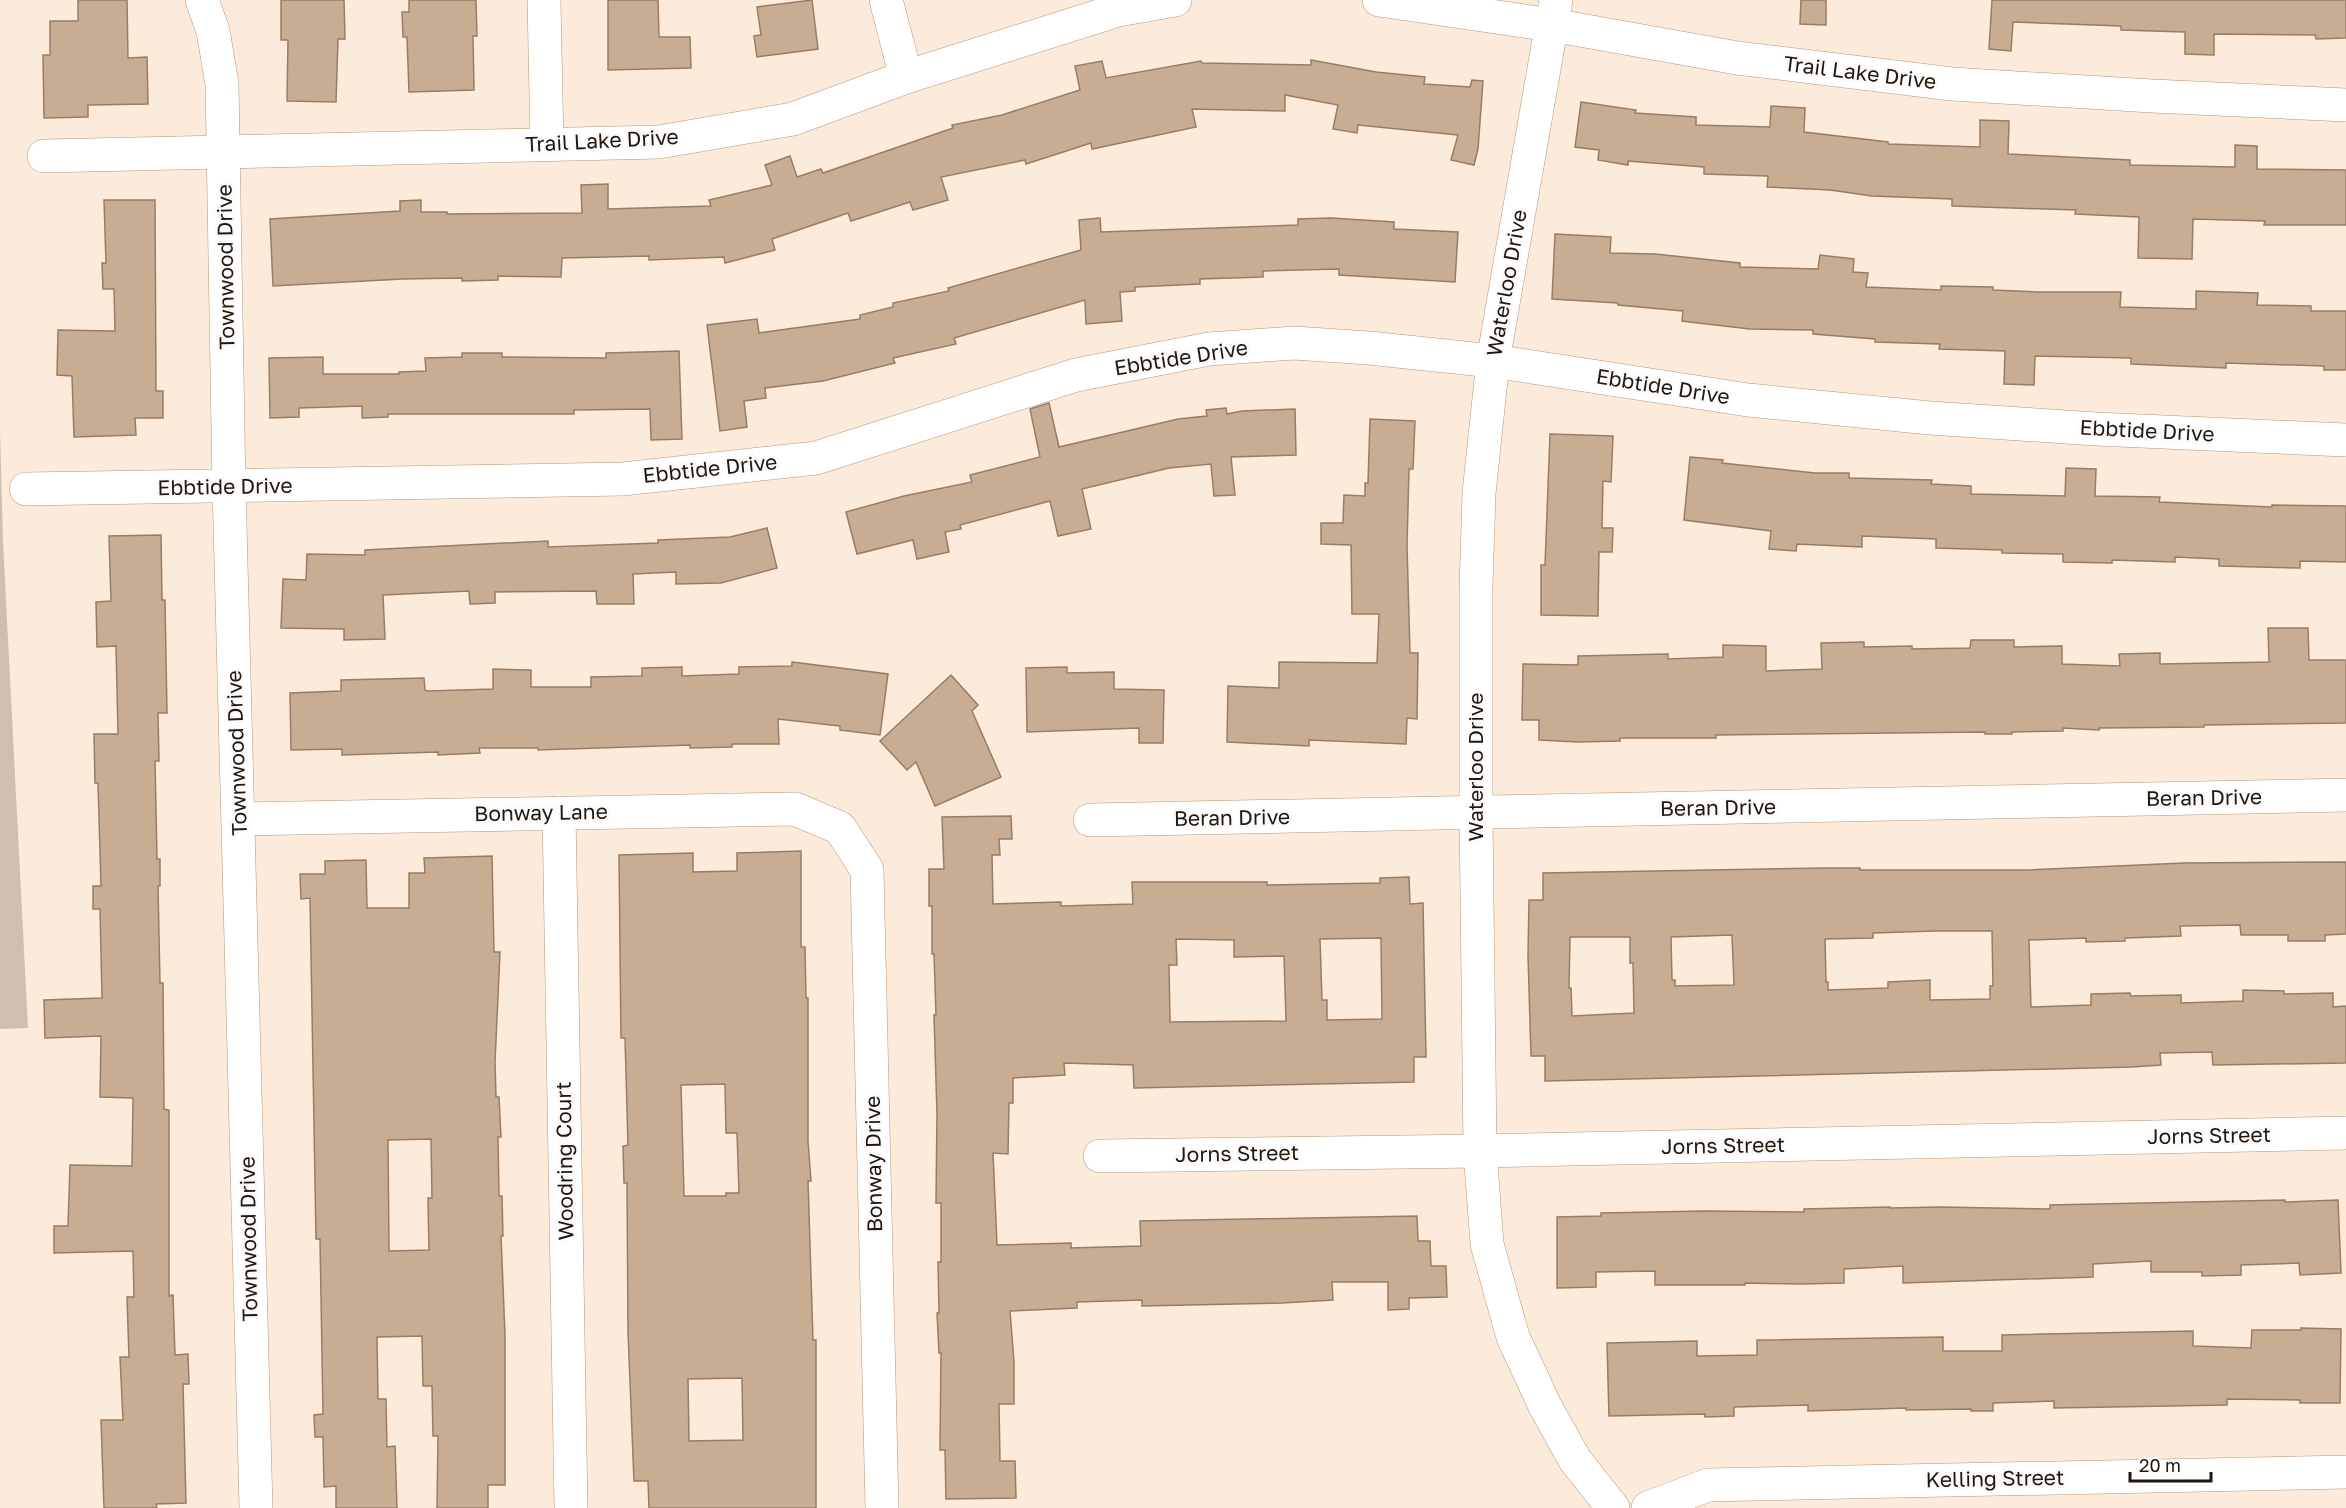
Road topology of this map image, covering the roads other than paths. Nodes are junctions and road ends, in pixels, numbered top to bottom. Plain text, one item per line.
1 (202, 0) edge
2 (544, 0) edge
3 (886, 0) edge
4 (1175, 0) edge
5 (1379, 0) edge
6 (1554, 12) edge
7 (906, 77) junction
8 (2346, 105) edge
9 (547, 145) junction
10 (224, 152) junction
11 (44, 156) dead end
12 (1493, 361) junction
13 (2346, 440) edge
14 (229, 487) junction
15 (26, 489) dead end
16 (2346, 795) edge
17 (559, 813) junction
18 (1476, 813) junction
19 (239, 819) junction
20 (1090, 820) dead end
21 (840, 828) joint
22 (2346, 1133) edge
23 (1480, 1151) junction
24 (1100, 1156) dead end
25 (2346, 1472) edge
26 (256, 1508) edge
27 (571, 1508) edge
28 (882, 1508) edge
29 (1613, 1508) edge
30 (1648, 1508) edge

1 - 10 street, Townwood Drive
2 - 9 street
3 - 7 street
4 - 7 street, Trail Lake Drive
5 - 6 street, Trail Lake Drive
6 - 8 street, Trail Lake Drive
6 - 12 street, Waterloo Drive
7 - 9 street, Trail Lake Drive
9 - 10 street, Trail Lake Drive
10 - 11 street, Trail Lake Drive
10 - 14 street, Townwood Drive
12 - 13 street, Ebbtide Drive
12 - 14 street, Ebbtide Drive
12 - 18 street, Waterloo Drive
14 - 15 street, Ebbtide Drive
14 - 19 street, Townwood Drive
16 - 18 street, Beran Drive
17 - 19 street, Bonway Lane
17 - 21 street, Bonway Lane
17 - 27 street, Woodring Court
18 - 20 street, Beran Drive
18 - 23 street, Waterloo Drive
19 - 26 street, Townwood Drive
21 - 28 street, Bonway Drive
22 - 23 street, Jorns Street
23 - 24 street, Jorns Street
23 - 29 street, Waterloo Drive
25 - 30 street, Kelling Street

